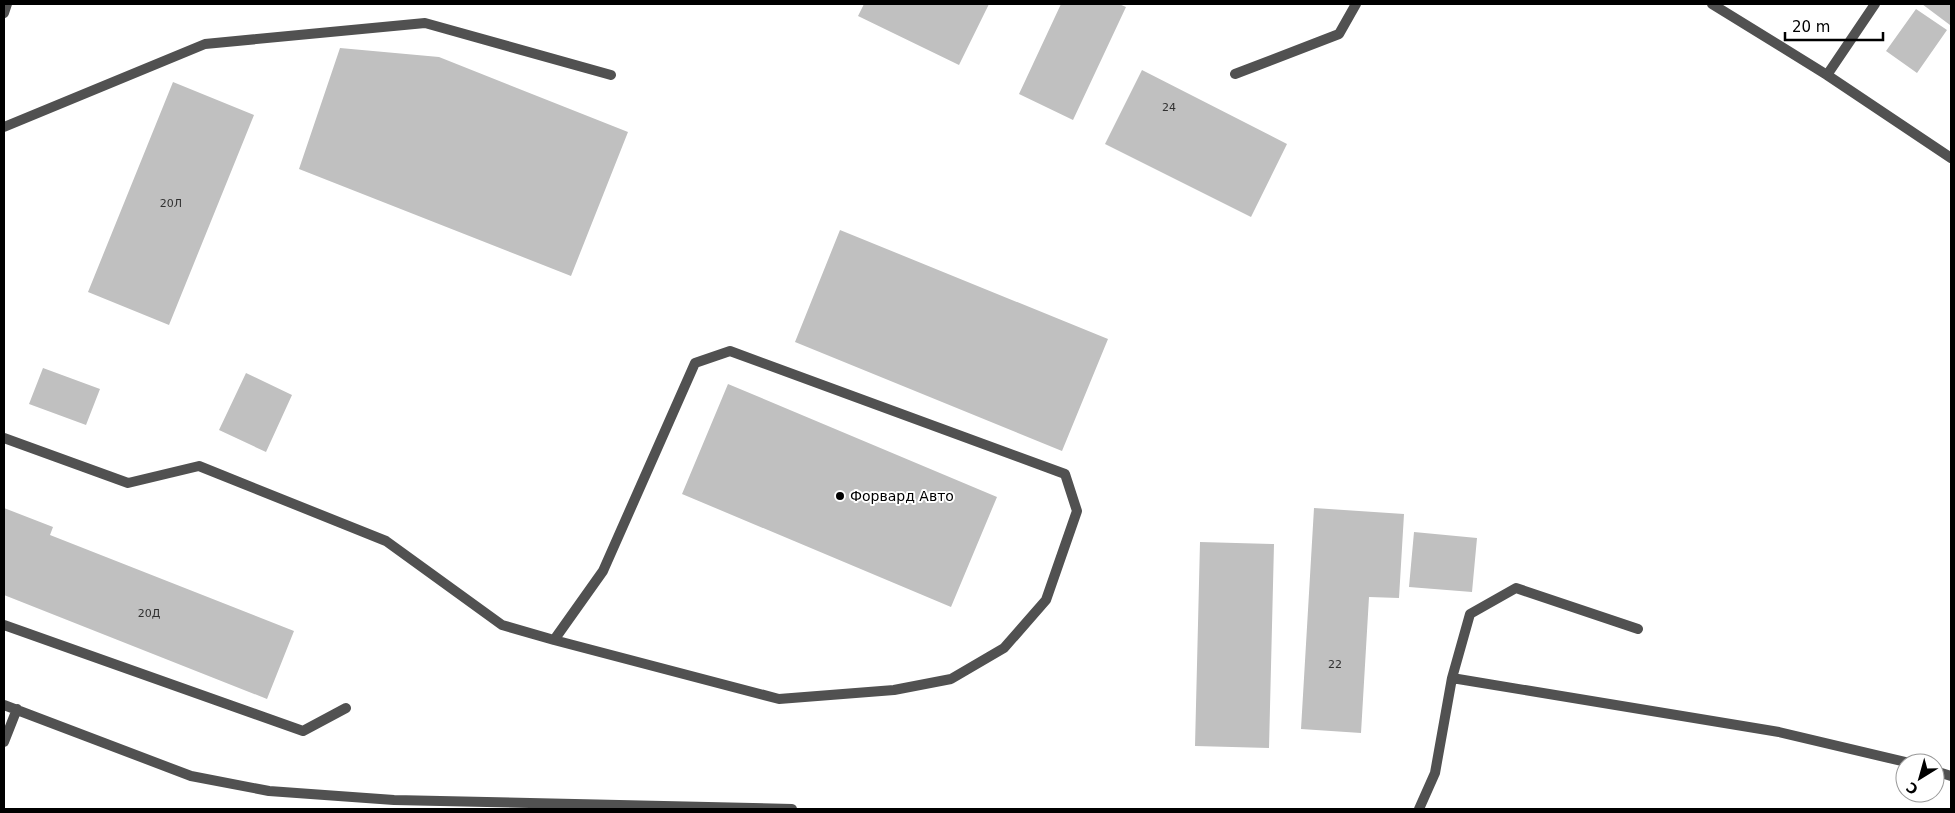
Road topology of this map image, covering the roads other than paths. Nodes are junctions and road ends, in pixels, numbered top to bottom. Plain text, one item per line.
1 (7, 4) edge
2 (1356, 4) edge
3 (1712, 4) edge
4 (1875, 4) edge
5 (4, 13) edge
6 (1235, 74) dead end
7 (611, 75) dead end
8 (1827, 75) junction
9 (4, 127) edge
10 (1951, 158) edge
11 (4, 438) edge
12 (4, 625) edge
13 (1638, 629) dead end
14 (554, 640) junction
15 (1452, 678) junction
16 (4, 704) edge
17 (346, 708) dead end
18 (17, 709) junction
19 (4, 742) edge
20 (1895, 759) edge
21 (643, 807) edge
22 (792, 809) edge
23 (1419, 809) edge

1 - 5 street
2 - 6 street
3 - 8 street
4 - 8 street
7 - 9 street
8 - 10 street
11 - 14 street
12 - 17 street
13 - 15 street
14 - 14 street
15 - 20 street
15 - 23 street
16 - 18 street
18 - 19 street
18 - 21 street
21 - 22 street

